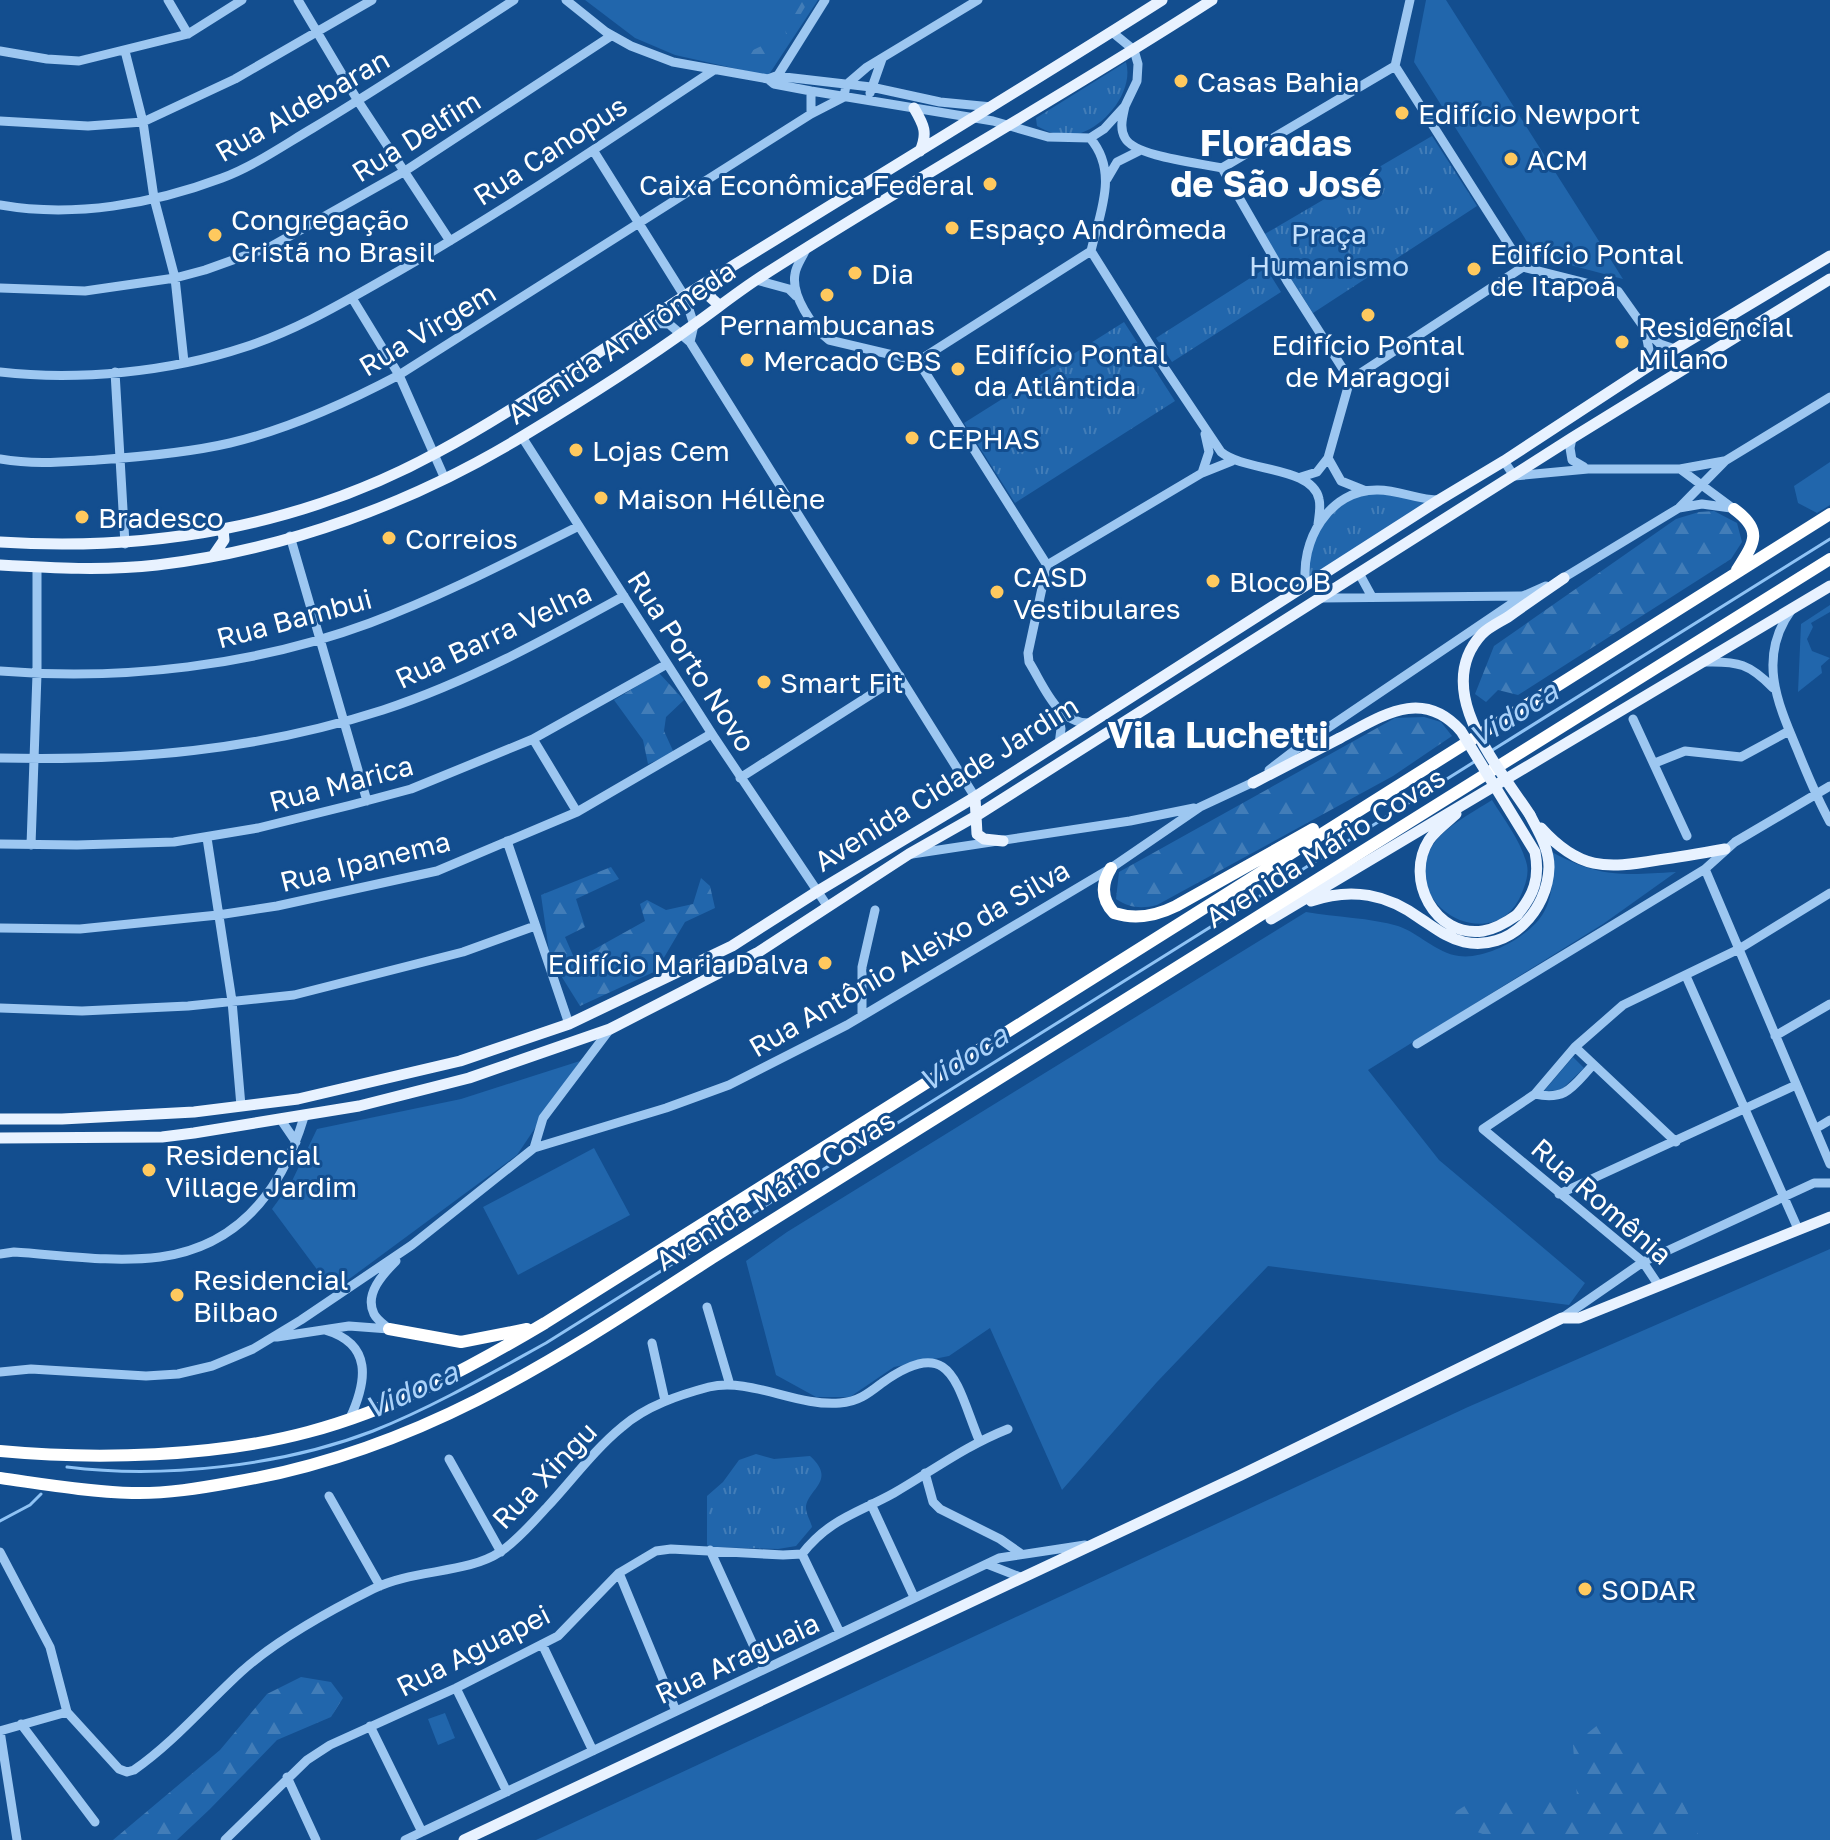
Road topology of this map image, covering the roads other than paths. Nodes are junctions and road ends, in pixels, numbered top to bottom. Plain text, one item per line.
1 (168, 0) edge
2 (242, 0) edge
3 (298, 0) edge
4 (372, 0) edge
5 (514, 0) edge
6 (566, 0) edge
7 (825, 0) edge
8 (978, 0) edge
9 (1162, 0) edge
10 (1212, 0) edge
11 (1410, 0) edge
12 (1112, 32) junction
13 (319, 33) junction
14 (188, 34) junction
15 (611, 36) junction
16 (1134, 50) junction
17 (0, 51) edge
18 (125, 51) junction
19 (882, 59) junction
20 (1395, 66) junction
21 (714, 70) junction
22 (773, 79) junction
23 (846, 85) junction
24 (871, 87) junction
25 (811, 91) junction
26 (844, 97) junction
27 (869, 100) junction
28 (358, 101) junction
29 (1125, 106) junction
30 (992, 107) junction
31 (914, 108) junction
32 (811, 114) junction
33 (973, 117) junction
34 (0, 121) edge
35 (143, 122) junction
36 (1009, 125) junction
37 (1090, 138) junction
38 (593, 150) junction
39 (920, 151) junction
40 (1139, 151) junction
41 (1222, 168) junction
42 (405, 171) junction
43 (1107, 179) junction
44 (154, 198) junction
45 (0, 205) edge
46 (638, 224) junction
47 (450, 241) junction
48 (805, 251) junction
49 (1091, 251) junction
50 (1830, 256) edge
51 (1523, 267) junction
52 (175, 278) junction
53 (712, 279) junction
54 (1830, 279) edge
55 (756, 280) junction
56 (0, 288) edge
57 (685, 297) junction
58 (352, 298) junction
59 (799, 298) junction
60 (719, 305) junction
61 (642, 323) junction
62 (694, 325) junction
63 (1645, 329) junction
64 (686, 338) junction
65 (1675, 349) junction
66 (918, 361) junction
67 (184, 362) junction
68 (1644, 368) junction
69 (0, 372) edge
70 (115, 372) junction
71 (399, 375) junction
72 (1350, 380) junction
73 (1830, 397) edge
74 (1203, 426) junction
75 (522, 437) junction
76 (1572, 438) junction
77 (434, 454) junction
78 (120, 458) junction
79 (1328, 458) junction
80 (0, 459) edge
81 (1232, 461) junction
82 (1504, 461) junction
83 (1725, 461) junction
84 (1588, 469) junction
85 (1680, 469) junction
86 (1202, 473) junction
87 (1514, 476) junction
88 (1301, 477) junction
89 (445, 479) junction
90 (1702, 486) junction
91 (1366, 491) junction
92 (1439, 500) junction
93 (1679, 508) junction
94 (1734, 509) junction
95 (1830, 514) edge
96 (1318, 524) junction
97 (579, 526) junction
98 (223, 529) junction
99 (290, 536) junction
100 (0, 542) edge
101 (125, 544) junction
102 (213, 556) junction
103 (1830, 559) edge
104 (0, 565) edge
105 (1047, 565) junction
106 (37, 567) junction
107 (1736, 573) junction
108 (1360, 575) junction
109 (1564, 578) junction
110 (1306, 586) junction
111 (1830, 586) edge
112 (624, 596) junction
113 (1523, 596) junction
114 (1372, 597) junction
115 (1320, 598) junction
116 (1795, 606) junction
117 (321, 639) junction
118 (1705, 662) junction
119 (667, 664) junction
120 (0, 671) edge
121 (37, 674) junction
122 (900, 676) junction
123 (1773, 688) junction
124 (1057, 708) junction
125 (1633, 719) dead end
126 (344, 721) junction
127 (1090, 723) junction
128 (1789, 731) junction
129 (711, 734) junction
130 (533, 739) junction
131 (1059, 744) junction
132 (0, 758) edge
133 (32, 760) junction
134 (1655, 763) junction
135 (740, 778) junction
136 (1253, 783) junction
137 (1830, 786) edge
138 (1478, 795) junction
139 (1816, 795) junction
140 (975, 797) junction
141 (367, 801) junction
142 (1200, 807) junction
143 (577, 812) junction
144 (1353, 812) junction
145 (1530, 815) junction
146 (976, 816) junction
147 (1830, 822) edge
148 (1687, 836) dead end
149 (207, 838) junction
150 (507, 841) junction
151 (1003, 841) junction
152 (0, 844) edge
153 (31, 845) junction
154 (1725, 849) junction
155 (909, 854) junction
156 (1111, 868) junction
157 (1705, 869) junction
158 (818, 891) junction
159 (1830, 893) edge
160 (828, 907) junction
161 (875, 910) dead end
162 (218, 915) junction
163 (1271, 919) junction
164 (535, 926) junction
165 (0, 928) edge
166 (1739, 949) junction
167 (1193, 958) junction
168 (1686, 976) junction
169 (232, 1001) junction
170 (1830, 1004) edge
171 (0, 1008) edge
172 (862, 1016) junction
173 (569, 1024) junction
174 (610, 1029) junction
175 (1775, 1036) junction
176 (1417, 1044) dead end
177 (1575, 1047) junction
178 (1593, 1065) junction
179 (1796, 1085) junction
180 (1535, 1094) junction
181 (241, 1106) junction
182 (1744, 1110) junction
183 (304, 1117) junction
184 (0, 1119) edge
185 (281, 1120) junction
186 (1830, 1120) edge
187 (1815, 1129) junction
188 (0, 1138) edge
189 (296, 1142) junction
190 (1676, 1142) junction
191 (534, 1148) junction
192 (1830, 1164) edge
193 (1830, 1183) edge
194 (1559, 1194) junction
195 (1784, 1197) junction
196 (1830, 1217) edge
197 (1798, 1229) junction
198 (412, 1245) junction
199 (0, 1254) edge
200 (1643, 1262) junction
201 (1659, 1286) junction
202 (707, 1307) dead end
203 (1562, 1318) junction
204 (545, 1323) junction
205 (322, 1329) junction
206 (389, 1329) junction
207 (269, 1340) junction
208 (652, 1343) dead end
209 (0, 1372) edge
210 (730, 1385) junction
211 (665, 1401) junction
212 (350, 1418) junction
213 (1008, 1429) dead end
214 (979, 1440) junction
215 (0, 1451) edge
216 (449, 1459) dead end
217 (925, 1473) junction
218 (0, 1478) edge
219 (31, 1483) junction
220 (0, 1487) edge
221 (329, 1496) dead end
222 (871, 1504) junction
223 (1097, 1542) junction
224 (710, 1550) junction
225 (0, 1552) edge
226 (501, 1552) junction
227 (1020, 1553) junction
228 (802, 1554) junction
229 (987, 1564) junction
230 (619, 1573) junction
231 (1020, 1577) junction
232 (380, 1586) junction
233 (914, 1597) junction
234 (840, 1633) junction
235 (542, 1644) junction
236 (764, 1669) junction
237 (456, 1688) junction
238 (676, 1711) junction
239 (67, 1712) junction
240 (21, 1724) junction
241 (370, 1726) junction
242 (0, 1731) edge
243 (593, 1751) junction
244 (287, 1777) junction
245 (507, 1792) junction
246 (95, 1822) dead end
247 (422, 1832) junction
248 (17, 1840) edge
249 (225, 1840) edge
250 (316, 1840) edge
251 (405, 1840) edge
252 (464, 1840) edge

1 - 14 street
2 - 14 street
3 - 13 street
4 - 13 street
5 - 28 street, Rua Aldebaran
6 - 15 street
7 - 22 street
8 - 19 street
9 - 12 main road, Avenida Andrômeda
10 - 16 main road, Avenida Andrômeda
11 - 20 street
12 - 16 street
12 - 30 main road, Avenida Andrômeda
13 - 28 street
13 - 35 street
14 - 18 street
15 - 21 street
15 - 42 street, Rua Delfim
16 - 29 street
16 - 36 main road, Avenida Andrômeda
17 - 18 street
18 - 35 street
19 - 23 street
19 - 24 street
20 - 41 street
20 - 51 street
21 - 22 street
21 - 38 street, Rua Canopus
22 - 23 street
22 - 25 street
23 - 24 street
23 - 26 street
24 - 27 street
24 - 30 street
25 - 26 street
25 - 32 street
26 - 27 street
26 - 32 street, Rua Virgem
27 - 31 street
28 - 42 street
28 - 44 street, Rua Aldebaran
29 - 37 street
29 - 40 street
30 - 33 main road, Avenida Andrômeda
31 - 33 street
31 - 39 main road
32 - 46 street, Rua Virgem
33 - 36 street
33 - 39 main road, Avenida Andrômeda
34 - 35 street
35 - 44 street
36 - 37 street
36 - 48 main road, Avenida Andrômeda
37 - 43 street
38 - 46 street
38 - 47 street, Rua Canopus
39 - 53 main road, Avenida Andrômeda
40 - 41 street
40 - 43 street
41 - 72 street
42 - 47 street
42 - 52 street, Rua Delfim
43 - 49 street
44 - 45 street, Rua Aldebaran
44 - 52 street
46 - 57 street
46 - 71 street, Rua Virgem
47 - 58 street, Rua Canopus
48 - 55 main road, Avenida Andrômeda
48 - 59 street
49 - 66 street
49 - 74 street
50 - 65 main road, Avenida Cidade Jardim
51 - 63 street
51 - 72 street
52 - 56 street, Rua Delfim
52 - 67 street
53 - 57 main road, Avenida Andrômeda
53 - 60 main road
54 - 76 main road, Avenida Cidade Jardim
55 - 59 street
55 - 60 main road, Avenida Andrômeda
57 - 61 main road, Avenida Andrômeda
57 - 62 street
58 - 67 street, Rua Canopus
58 - 71 street
59 - 66 street
60 - 62 main road, Avenida Andrômeda
61 - 64 street
61 - 77 main road, Avenida Andrômeda
62 - 64 main road, Avenida Andrômeda
63 - 65 street
63 - 68 street
64 - 75 main road, Avenida Andrômeda
64 - 122 street
65 - 68 main road, Avenida Cidade Jardim
66 - 105 street
67 - 70 street, Rua Canopus
68 - 82 main road, Avenida Cidade Jardim
69 - 70 street, Rua Canopus
70 - 78 street
71 - 77 street
71 - 78 street, Rua Virgem
72 - 79 street
73 - 83 street
74 - 81 street
74 - 86 street
75 - 89 main road, Avenida Andrômeda
75 - 97 street, Rua Porto Novo
76 - 84 street
76 - 87 main road, Avenida Cidade Jardim
77 - 89 street
77 - 98 main road, Avenida Andrômeda
78 - 80 street, Rua Virgem
78 - 101 street
79 - 88 street
79 - 91 street
81 - 86 street
81 - 88 street
82 - 87 street
82 - 92 main road, Avenida Cidade Jardim
83 - 85 street
83 - 90 street
84 - 85 street
84 - 87 street
85 - 90 street
86 - 105 street
87 - 108 main road, Avenida Cidade Jardim
88 - 96 street
89 - 99 main road, Avenida Andrômeda
90 - 93 street
90 - 94 street
91 - 92 street
91 - 96 street
92 - 110 main road, Avenida Cidade Jardim
93 - 94 street
93 - 109 street
94 - 107 highway
95 - 107 highway, Avenida Mário Covas
96 - 110 street
97 - 112 street, Rua Porto Novo
97 - 117 street, Rua Bambui
98 - 101 main road, Avenida Andrômeda
98 - 102 main road
99 - 102 main road, Avenida Andrômeda
99 - 117 street
100 - 101 main road, Avenida Andrômeda
102 - 106 main road, Avenida Andrômeda
103 - 167 highway, Avenida Mário Covas
104 - 106 main road, Avenida Andrômeda
105 - 124 street
106 - 121 street
107 - 144 highway, Avenida Mário Covas
108 - 114 street
108 - 115 main road, Avenida Cidade Jardim
109 - 113 street
109 - 145 main road, bridge
110 - 127 main road, Avenida Cidade Jardim
111 - 116 main road
112 - 119 street, Rua Porto Novo
112 - 126 street, Rua Barra Velha
113 - 114 street
113 - 136 street
114 - 115 street
115 - 146 main road, Avenida Cidade Jardim
116 - 118 main road
116 - 123 street
117 - 121 street, Rua Bambui
117 - 126 street
118 - 123 street
118 - 138 main road
119 - 129 street, Rua Porto Novo
119 - 130 street, Rua Marica
120 - 121 street, Rua Bambui
121 - 133 street
122 - 135 street
122 - 140 street
123 - 128 street
124 - 127 street
124 - 131 street
125 - 134 street
126 - 133 street, Rua Barra Velha
126 - 141 street
127 - 131 main road, Avenida Cidade Jardim
128 - 134 street
128 - 139 street
129 - 135 street, Rua Porto Novo
129 - 143 street, Rua Ipanema
130 - 141 street, Rua Marica
130 - 143 street
131 - 140 main road, Avenida Cidade Jardim
132 - 133 street, Rua Barra Velha
133 - 153 street
134 - 148 street
135 - 158 street, Rua Porto Novo
136 - 138 main road, bridge
136 - 142 street
137 - 139 street
138 - 163 main road
139 - 147 street
139 - 154 street
140 - 146 main road
140 - 158 main road, Avenida Cidade Jardim
141 - 149 street, Rua Marica
142 - 151 street
142 - 156 street, Rua Antônio Aleixo da Silva
143 - 150 street, Rua Ipanema
144 - 156 highway
144 - 204 highway, Avenida Mário Covas
145 - 154 main road
145 - 163 main road
146 - 151 main road
146 - 155 main road, Avenida Cidade Jardim
149 - 153 street, Rua Marica
149 - 162 street
150 - 162 street, Rua Ipanema
150 - 164 street
151 - 155 street
152 - 153 street, Rua Marica
154 - 157 street
155 - 160 main road, Avenida Cidade Jardim
156 - 172 street, Rua Antônio Aleixo da Silva
157 - 166 street
157 - 176 street
158 - 160 street, Rua Porto Novo
158 - 173 main road, Avenida Cidade Jardim
159 - 166 street
160 - 174 main road, Avenida Cidade Jardim
161 - 172 street
162 - 165 street, Rua Ipanema
162 - 169 street
163 - 167 highway
164 - 169 street
164 - 173 street
166 - 168 street
166 - 175 street
167 - 219 highway, Avenida Mário Covas
168 - 177 street
168 - 182 street
169 - 171 street
169 - 181 street
170 - 175 street
172 - 191 street, Rua Antônio Aleixo da Silva
173 - 181 main road, Avenida Cidade Jardim
174 - 183 main road, Avenida Cidade Jardim
174 - 191 street
175 - 179 street
177 - 178 street
177 - 180 street
178 - 180 street
178 - 190 street
179 - 182 street
179 - 187 street
180 - 194 street, Rua Romênia
181 - 184 main road, Avenida Cidade Jardim
182 - 190 street
182 - 195 street
183 - 185 main road, Avenida Cidade Jardim
183 - 189 street
185 - 188 main road, Avenida Cidade Jardim
185 - 189 street
186 - 187 street
187 - 192 street
189 - 199 street
190 - 194 street
191 - 198 street
193 - 195 street
194 - 200 street, Rua Romênia
195 - 197 street
195 - 200 street
196 - 197 main road, Rua Romênia
197 - 201 main road, Rua Romênia
198 - 206 street
198 - 207 street
200 - 201 street, Rua Romênia
200 - 203 street
201 - 203 main road
202 - 210 street
203 - 223 main road
204 - 206 highway
204 - 212 highway, Avenida Mário Covas
205 - 206 street
205 - 207 street
205 - 212 street
207 - 209 street
208 - 211 street
210 - 211 street, Rua Xingu
210 - 214 street, Rua Xingu
211 - 226 street, Rua Xingu
212 - 215 highway, Avenida Mário Covas
213 - 214 street
214 - 217 street
216 - 226 street
217 - 222 street
217 - 227 street
218 - 219 highway, Avenida Mário Covas
219 - 220 highway
221 - 232 street
222 - 228 street
222 - 233 street
223 - 227 street, Rua Araguaia
223 - 231 main road
224 - 228 street, Rua Aguapei
224 - 230 street, Rua Aguapei
224 - 236 street
225 - 239 street
226 - 232 street, Rua Xingu
227 - 229 street, Rua Araguaia
228 - 234 street
229 - 231 street
229 - 233 street, Rua Araguaia
230 - 235 street, Rua Aguapei
230 - 238 street
231 - 252 main road
232 - 239 street, Rua Xingu
233 - 234 street, Rua Araguaia
234 - 236 street, Rua Araguaia
235 - 237 street, Rua Aguapei
235 - 243 street
236 - 238 street, Rua Araguaia
237 - 241 street, Rua Aguapei
237 - 245 street
238 - 243 street, Rua Araguaia
239 - 240 street
240 - 242 street
240 - 246 street
241 - 244 street, Rua Aguapei
241 - 247 street
242 - 248 street
243 - 245 street, Rua Araguaia
244 - 249 street, Rua Aguapei
244 - 250 street
245 - 247 street, Rua Araguaia
247 - 251 street, Rua Araguaia

